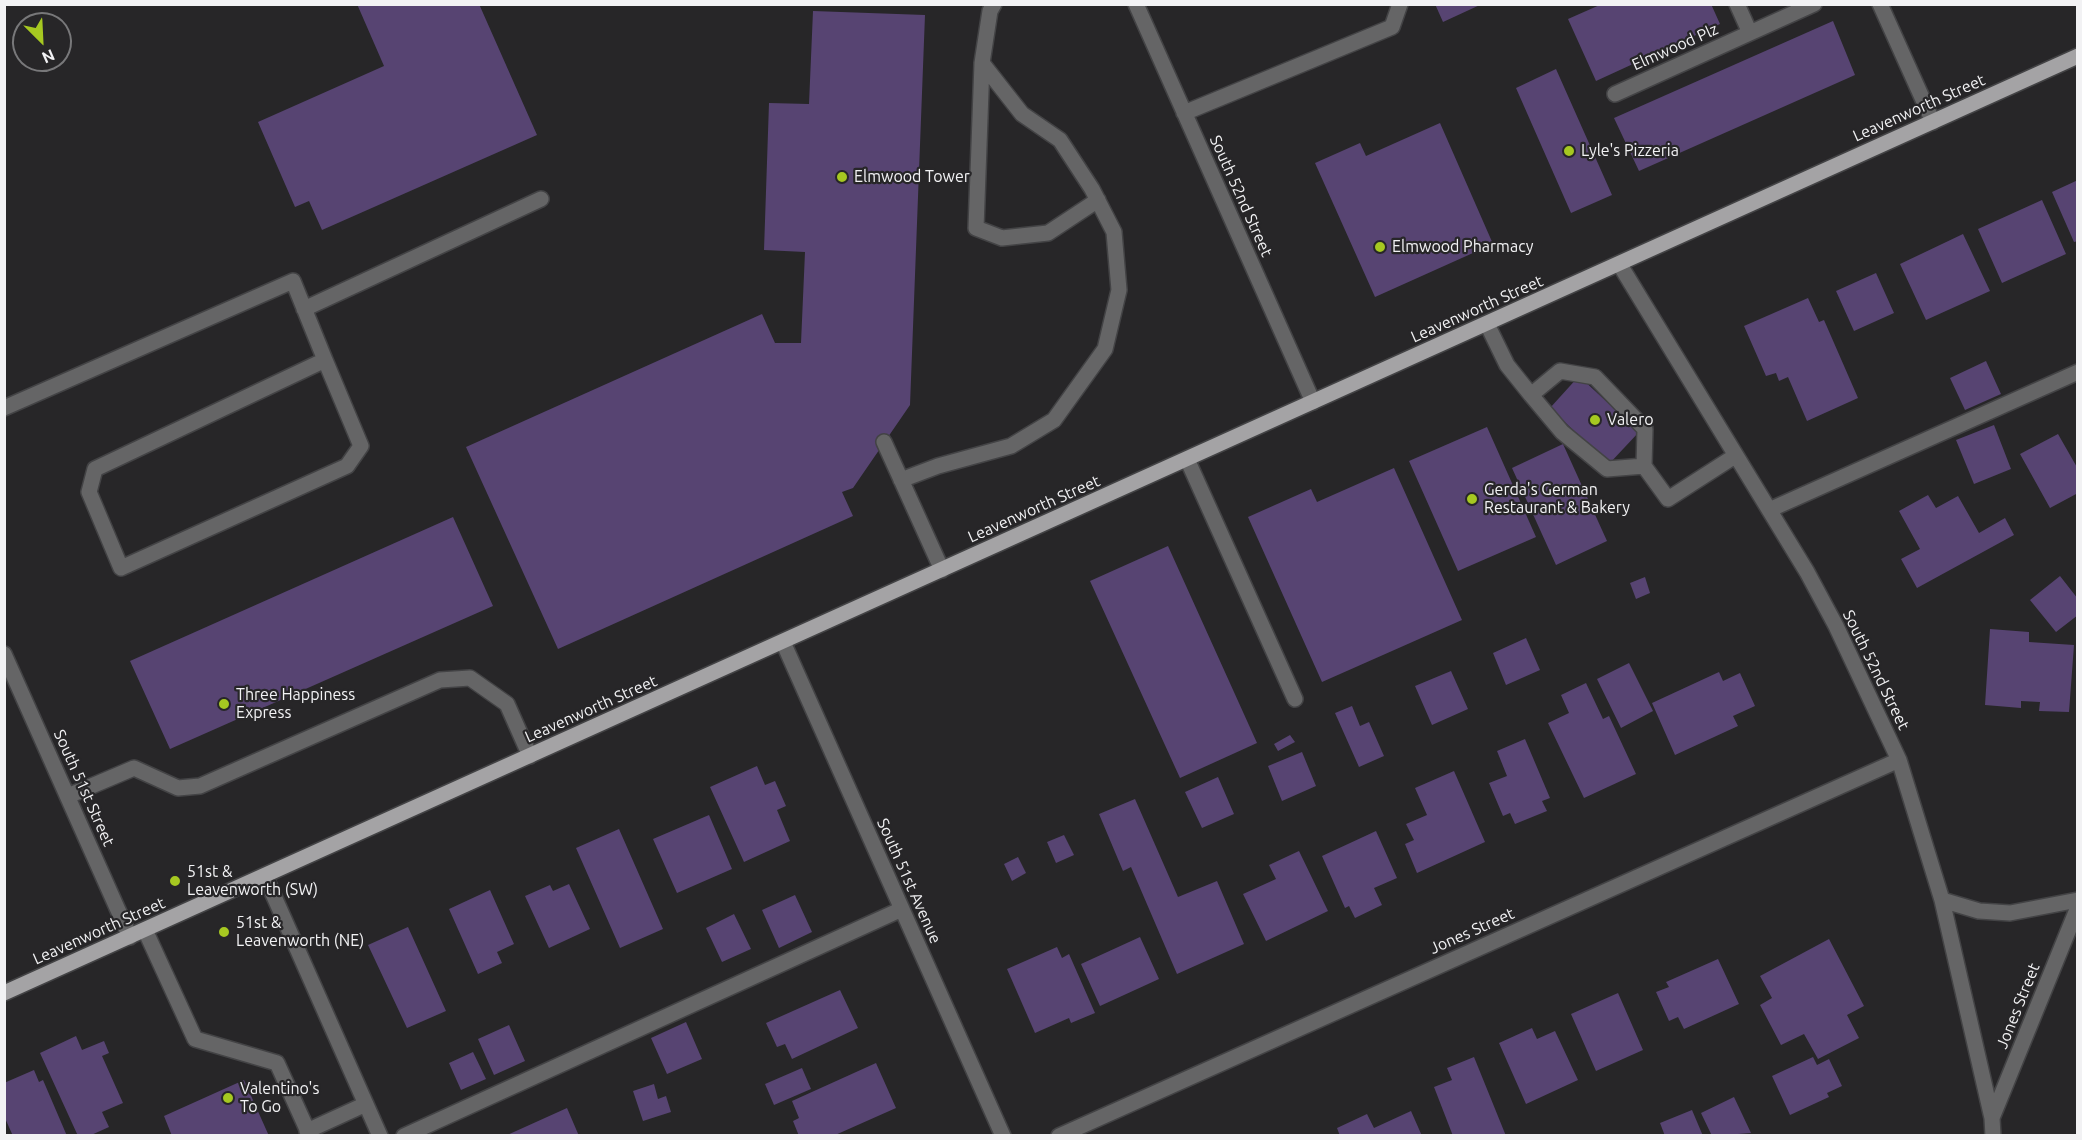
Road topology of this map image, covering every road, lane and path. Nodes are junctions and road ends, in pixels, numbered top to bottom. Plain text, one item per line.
1 (994, 4) edge
2 (1136, 4) edge
3 (1400, 4) edge
4 (1737, 4) edge
5 (1814, 4) edge
6 (1880, 4) edge
7 (1750, 33) junction
8 (2078, 56) edge
9 (982, 63) junction
10 (1615, 94) dead end
11 (1184, 113) junction
12 (1933, 122) junction
13 (541, 199) dead end
14 (1098, 200) junction
15 (1620, 265) junction
16 (304, 309) junction
17 (1487, 324) junction
18 (325, 360) junction
19 (2078, 372) edge
20 (1532, 396) junction
21 (1313, 402) junction
22 (4, 408) edge
23 (884, 442) dead end
24 (1735, 456) junction
25 (1187, 459) junction
26 (1644, 466) junction
27 (901, 480) junction
28 (1769, 510) junction
29 (942, 570) junction
30 (783, 642) junction
31 (4, 654) edge
32 (1295, 699) dead end
33 (530, 756) junction
34 (1899, 760) junction
35 (68, 796) junction
36 (265, 876) junction
37 (1942, 900) junction
38 (2078, 900) edge
39 (2078, 908) edge
40 (902, 909) junction
41 (146, 930) junction
42 (130, 937) junction
43 (4, 993) edge
44 (366, 1104) junction
45 (1992, 1118) junction
46 (309, 1133) edge
47 (380, 1136) edge
48 (404, 1136) edge
49 (1003, 1136) edge
50 (1059, 1136) edge
51 (1993, 1136) edge

1 - 9 street
2 - 11 street, South 52nd Street
3 - 11 street
4 - 7 street
5 - 7 street, Elmwood Plz
6 - 12 street
7 - 10 street, Elmwood Plz
8 - 12 main road, Leavenworth Street
9 - 14 street
9 - 14 street
11 - 21 street, South 52nd Street
12 - 15 main road, Leavenworth Street
13 - 16 street
14 - 27 street
15 - 17 main road, Leavenworth Street
15 - 24 street, South 52nd Street
16 - 18 street
16 - 22 street
17 - 20 street
17 - 21 main road, Leavenworth Street
18 - 18 street
19 - 28 street
20 - 26 street
20 - 26 street
21 - 25 main road, Leavenworth Street
23 - 27 street
24 - 26 street
24 - 28 street, South 52nd Street
25 - 29 main road, Leavenworth Street
25 - 32 street
27 - 29 street
28 - 34 street, South 52nd Street
29 - 30 main road, Leavenworth Street
30 - 33 main road, Leavenworth Street
30 - 40 street, South 51st Avenue
31 - 35 street, South 51st Street
33 - 35 street
33 - 36 main road, Leavenworth Street
34 - 37 street, South 52nd Street
34 - 50 street, Jones Street
35 - 42 street, South 51st Street
36 - 41 main road, Leavenworth Street
36 - 44 street
37 - 38 street
37 - 45 street, South 52nd Street
39 - 45 street, Jones Street
40 - 48 street
40 - 49 street, South 51st Avenue
41 - 42 main road, Leavenworth Street
41 - 46 street
42 - 43 main road, Leavenworth Street
44 - 46 street
44 - 47 street
45 - 51 street, South 52nd Street

